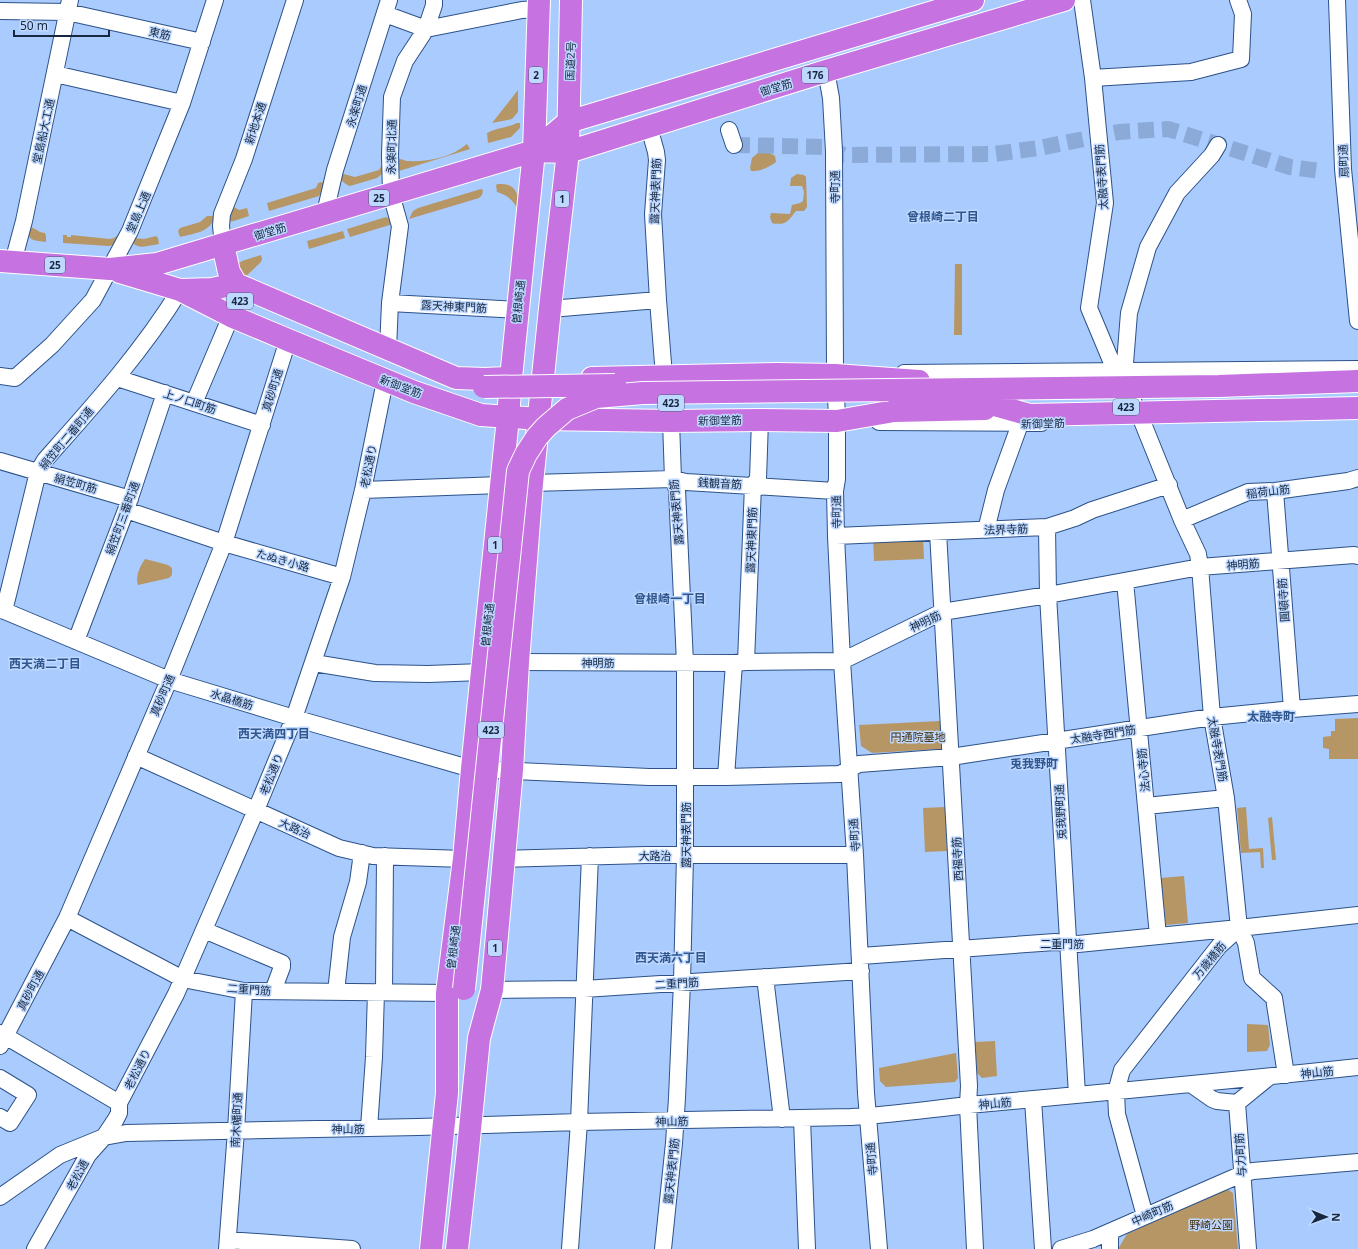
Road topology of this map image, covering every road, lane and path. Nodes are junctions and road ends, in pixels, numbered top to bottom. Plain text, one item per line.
1 (215, 0) edge
2 (295, 0) edge
3 (434, 0) edge
4 (571, 0) edge
5 (974, 0) edge
6 (1064, 0) edge
7 (1082, 0) edge
8 (1238, 0) edge
9 (1337, 0) edge
10 (538, 4) edge
11 (68, 6) edge
12 (387, 7) edge
13 (0, 11) edge
14 (426, 29) junction
15 (202, 42) junction
16 (826, 71) junction
17 (55, 74) junction
18 (1093, 78) junction
19 (182, 102) junction
20 (568, 122) junction
21 (649, 126) junction
22 (1218, 145) dead end
23 (534, 151) junction
24 (568, 152) junction
25 (391, 194) junction
26 (325, 214) junction
27 (223, 245) junction
28 (7, 261) edge
29 (110, 269) junction
30 (236, 284) junction
31 (180, 290) junction
32 (658, 300) junction
33 (390, 302) junction
34 (551, 306) junction
35 (518, 310) junction
36 (231, 316) junction
37 (1358, 320) edge
38 (292, 333) junction
39 (388, 349) junction
40 (1122, 367) junction
41 (1358, 368) edge
42 (835, 375) junction
43 (1358, 375) edge
44 (0, 376) edge
45 (664, 376) junction
46 (117, 378) junction
47 (511, 378) junction
48 (543, 378) junction
49 (569, 378) junction
50 (385, 381) junction
51 (1358, 381) edge
52 (165, 393) junction
53 (1358, 394) edge
54 (1358, 402) edge
55 (194, 403) junction
56 (1358, 408) edge
57 (1358, 416) edge
58 (508, 418) junction
59 (540, 419) junction
60 (760, 420) junction
61 (671, 421) junction
62 (837, 421) junction
63 (1142, 421) junction
64 (1020, 424) junction
65 (262, 425) junction
66 (0, 461) edge
67 (38, 472) junction
68 (1358, 478) edge
69 (673, 479) junction
70 (532, 483) junction
71 (753, 485) junction
72 (1169, 485) junction
73 (501, 486) junction
74 (363, 490) junction
75 (835, 491) junction
76 (1275, 491) junction
77 (128, 504) junction
78 (1182, 520) junction
79 (1047, 527) junction
80 (986, 530) junction
81 (938, 532) junction
82 (836, 536) junction
83 (224, 543) junction
84 (1358, 556) edge
85 (1280, 561) junction
86 (1200, 567) junction
87 (342, 577) junction
88 (1125, 581) junction
89 (1048, 595) junction
90 (2, 610) edge
91 (942, 612) junction
92 (76, 641) junction
93 (842, 661) junction
94 (518, 662) junction
95 (314, 663) junction
96 (685, 663) junction
97 (740, 663) junction
98 (482, 672) junction
99 (169, 680) junction
100 (1358, 704) edge
101 (1292, 709) junction
102 (1212, 717) junction
103 (294, 718) junction
104 (1140, 728) junction
105 (1056, 742) junction
106 (136, 756) junction
107 (951, 757) junction
108 (850, 768) junction
109 (472, 769) junction
110 (512, 770) junction
111 (685, 777) junction
112 (726, 777) junction
113 (1226, 798) junction
114 (1146, 806) junction
115 (256, 810) junction
116 (362, 853) junction
117 (685, 855) junction
118 (855, 855) junction
119 (385, 856) junction
120 (590, 856) junction
121 (464, 859) junction
122 (503, 859) junction
123 (1358, 915) edge
124 (67, 918) junction
125 (1239, 928) junction
126 (204, 930) junction
127 (1158, 936) junction
128 (1067, 943) junction
129 (962, 948) junction
130 (861, 963) junction
131 (766, 977) junction
132 (183, 979) junction
133 (682, 982) junction
134 (584, 989) junction
135 (469, 990) junction
136 (244, 991) junction
137 (273, 991) junction
138 (336, 992) junction
139 (380, 992) junction
140 (2, 1038) edge
141 (1358, 1067) edge
142 (1286, 1075) junction
143 (1269, 1077) junction
144 (0, 1078) edge
145 (1192, 1085) junction
146 (1116, 1092) junction
147 (1077, 1095) junction
148 (1033, 1100) junction
149 (1237, 1103) junction
150 (119, 1104) junction
151 (968, 1105) junction
152 (868, 1116) junction
153 (0, 1117) edge
154 (782, 1119) junction
155 (802, 1119) junction
156 (676, 1121) junction
157 (579, 1122) junction
158 (470, 1125) junction
159 (444, 1126) junction
160 (369, 1128) junction
161 (236, 1131) junction
162 (104, 1137) junction
163 (1358, 1162) edge
164 (1242, 1174) junction
165 (0, 1197) edge
166 (1145, 1216) junction
167 (1110, 1232) junction
168 (228, 1244) edge
169 (35, 1249) edge
170 (352, 1249) edge
171 (431, 1249) edge
172 (457, 1249) edge
173 (570, 1249) edge
174 (663, 1249) edge
175 (807, 1249) edge
176 (879, 1249) edge
177 (975, 1249) edge
178 (1043, 1249) edge
179 (1061, 1249) edge
180 (1110, 1249) edge
181 (1248, 1249) edge

1 - 15 street, 堂島上通
2 - 27 street, 新地本通
3 - 14 street, 永楽町北通
4 - 20 highway, 国道2号
5 - 20 highway, 御堂筋 / 176
6 - 16 highway, 御堂筋 / 176
7 - 18 street, 太融寺表門筋
8 - 18 street
9 - 37 street, 扇町通
10 - 14 street
10 - 23 highway, 曽根崎通 / 2
11 - 13 street, 東筋
11 - 15 street, 東筋
11 - 17 street, 堂島船大工通
12 - 14 street
12 - 26 street, 永楽町通
14 - 25 street, 永楽町北通
15 - 19 street, 堂島上通
16 - 21 highway, 御堂筋 / 176
16 - 42 street, 寺町通
17 - 19 street
17 - 28 street, 堂島船大工通
18 - 40 street, 太融寺表門筋
19 - 29 street, 堂島上通
20 - 23 highway, 御堂筋 / 176
20 - 24 highway
21 - 24 highway, 御堂筋 / 176
21 - 32 street, 露天神表門筋
22 - 40 street
23 - 24 highway, 御堂筋 / 176
23 - 25 highway, 御堂筋 / 25
23 - 35 highway, 曽根崎通 / 1
24 - 34 highway, 1
25 - 26 highway, 御堂筋 / 25
25 - 33 street, 永楽町北通
26 - 27 highway, 御堂筋 / 25
27 - 29 highway, 御堂筋 / 25
27 - 30 highway
28 - 29 highway, 御堂筋 / 25
29 - 31 highway, 新御堂筋 / 423
29 - 44 street, 堂島上通
30 - 31 highway
30 - 39 highway, 423
31 - 36 highway, 新御堂筋 / 423
31 - 38 highway, 423
31 - 46 street, 絹笠町二番町通
32 - 34 street
32 - 45 street, 露天神表門筋
33 - 35 street, 露天神東門筋
33 - 39 street, 永楽町北通
34 - 48 highway, 1
34 - 49 highway
35 - 47 highway, 曽根崎通 / 1
36 - 38 highway, 新御堂筋 / 423
36 - 55 street
38 - 50 highway, 新御堂筋 / 423
38 - 56 highway, 423, bridge
38 - 65 street, 真砂町通
39 - 47 highway, 423
40 - 41 street
40 - 42 street
40 - 63 street, 太融寺表門筋
42 - 43 highway
42 - 45 highway, 423
42 - 62 street, 寺町通
45 - 49 highway, 423
46 - 52 street, 上ノ口町筋
46 - 67 street, 絹笠町二番町通
47 - 48 highway, 423
47 - 58 highway, 曽根崎通 / 1
48 - 49 highway, 423
48 - 59 highway, 1
50 - 58 highway, 新御堂筋 / 423
50 - 74 street, 老松通り
51 - 135 highway, 423, bridge
52 - 55 street, 上ノ口町筋
52 - 77 street, 絹笠町三番町通
53 - 135 highway, 423, bridge
54 - 62 highway, 423, bridge
55 - 65 street, 上ノ口町筋
57 - 63 street, 新御堂筋
58 - 59 highway, 新御堂筋 / 423
58 - 73 highway, 曽根崎通 / 1
59 - 61 highway, 新御堂筋 / 423
59 - 70 highway, 1
60 - 61 highway, 新御堂筋 / 423
60 - 62 highway, 新御堂筋 / 423
60 - 71 street, 露天神東門筋
61 - 69 street, 露天神表門筋
62 - 64 street, 新御堂筋
62 - 75 street, 寺町通
63 - 64 street, 新御堂筋
63 - 72 street, 太融寺表門筋
64 - 80 street
65 - 83 street, 真砂町通
66 - 67 street, 絹笠町筋
67 - 77 street, 絹笠町筋
67 - 90 street, 絹笠町二番町通
68 - 76 street, 稲荷山筋
69 - 70 street, 銭観音筋
69 - 71 street, 銭観音筋
69 - 96 street, 露天神表門筋
70 - 94 highway, 1
71 - 75 street, 銭観音筋
71 - 97 street, 露天神東門筋
72 - 78 street, 太融寺表門筋
72 - 79 street, 法界寺筋
73 - 74 street
73 - 98 highway, 曽根崎通 / 1
74 - 87 street, 老松通り
75 - 82 street, 寺町通
76 - 78 street, 稲荷山筋
76 - 85 street, 圓頓寺筋
77 - 83 street, 絹笠町筋
77 - 92 street, 絹笠町三番町通
78 - 86 street, 太融寺表門筋
79 - 80 street, 法界寺筋
79 - 89 street, 兎我野町通
80 - 81 street, 法界寺筋
81 - 82 street, 法界寺筋
81 - 91 street, 西福寺筋
82 - 93 street, 寺町通
83 - 87 street, たぬき小路
83 - 99 street, 真砂町通
84 - 85 street, 神明筋
85 - 86 street, 神明筋
85 - 101 street, 圓頓寺筋
86 - 88 street, 神明筋
86 - 102 street, 太融寺表門筋
87 - 95 street, 老松通り
88 - 89 street, 神明筋
88 - 104 street, 法心寺筋
89 - 91 street, 神明筋
89 - 105 street, 兎我野町通
90 - 92 street, 水晶橋筋
91 - 93 street, 神明筋
91 - 107 street, 西福寺筋
92 - 99 street, 水晶橋筋
93 - 97 street, 神明筋
93 - 108 street, 寺町通
94 - 96 street, 神明筋
94 - 110 highway, 1
95 - 98 street
95 - 103 street, 老松通り
96 - 97 street, 神明筋
96 - 111 street, 露天神表門筋
97 - 112 street, 露天神東門筋
98 - 109 highway, 曽根崎通 / 1
99 - 103 street, 水晶橋筋
99 - 106 street, 真砂町通
100 - 101 street, 太融寺西門筋
101 - 102 street, 太融寺西門筋
102 - 104 street, 太融寺西門筋
102 - 113 street, 太融寺表門筋
103 - 109 street, 水晶橋筋
103 - 115 street, 老松通り
104 - 105 street, 太融寺西門筋
104 - 114 street, 法心寺筋
105 - 107 street, 太融寺西門筋
105 - 128 street, 兎我野町通
106 - 115 street, 大路治
106 - 124 street, 真砂町通
107 - 108 street, 太融寺西門筋
107 - 129 street, 西福寺筋
108 - 112 street, 太融寺西門筋
108 - 118 street, 寺町通
109 - 110 street, 水晶橋筋
109 - 121 highway, 曽根崎通 / 1
110 - 111 street, 水晶橋筋
110 - 122 highway, 1
111 - 112 street, 太融寺西門筋
111 - 117 street, 露天神表門筋
113 - 114 street
113 - 125 street, 太融寺表門筋
114 - 127 street, 法心寺筋
115 - 116 street, 大路治
115 - 126 street, 老松通り
116 - 119 street, 大路治
116 - 138 street
117 - 118 street, 大路治
117 - 120 street, 大路治
117 - 133 street, 露天神表門筋
118 - 130 street, 寺町通
119 - 121 street, 大路治
119 - 139 street
120 - 122 street, 大路治
120 - 134 street
121 - 135 highway, 曽根崎通 / 1
122 - 135 highway, 1
123 - 125 street
124 - 132 street, 二重門筋
124 - 140 street, 真砂町通
125 - 127 street, 二重門筋
125 - 142 street, 太融寺表門筋
125 - 146 street, 万歳橋筋
126 - 132 street, 老松通り
126 - 137 street
127 - 128 street, 二重門筋
128 - 129 street, 二重門筋
128 - 147 street, 兎我野町通
129 - 130 street, 二重門筋
129 - 151 street, 西福寺筋
130 - 131 street, 二重門筋
130 - 152 street, 寺町通
131 - 133 street, 二重門筋
131 - 154 street
132 - 136 street, 二重門筋
132 - 150 street, 老松通り
133 - 134 street, 二重門筋
133 - 156 street, 露天神表門筋
134 - 135 street, 二重門筋
134 - 157 street
135 - 139 street, 二重門筋
135 - 158 highway, 423
135 - 159 highway, 423
136 - 137 street, 二重門筋
136 - 161 street, 南木幡町通
137 - 138 street, 二重門筋
138 - 139 street, 二重門筋
139 - 160 street
140 - 150 street
141 - 142 street, 神山筋
142 - 143 street, 神山筋
143 - 145 street, 神山筋
143 - 149 street
144 - 153 street
145 - 146 street, 神山筋
145 - 149 street
146 - 147 street, 神山筋
146 - 166 street, 万歳橋筋
147 - 148 street, 神山筋
148 - 151 street, 神山筋
148 - 178 street
149 - 164 street, 与力町筋
150 - 162 street, 老松通
151 - 152 street, 神山筋
151 - 177 street, 西福寺筋
152 - 155 street, 神山筋
152 - 176 street, 寺町通
154 - 155 street, 神山筋
154 - 156 street, 神山筋
155 - 175 street
156 - 157 street, 神山筋
156 - 174 street, 露天神表門筋
157 - 158 street, 神山筋
157 - 173 street
158 - 159 street, 神山筋
158 - 172 highway
159 - 160 street, 神山筋
159 - 171 highway
160 - 161 street, 神山筋
161 - 162 street, 神山筋
161 - 168 street, 南木幡町通
162 - 165 street, 神山筋
162 - 169 street, 老松通
163 - 164 street, 中崎町筋
164 - 166 street, 中崎町筋
164 - 181 street, 与力町筋
166 - 167 street, 中崎町筋
167 - 179 street, 中崎町筋
167 - 180 street
168 - 170 street

